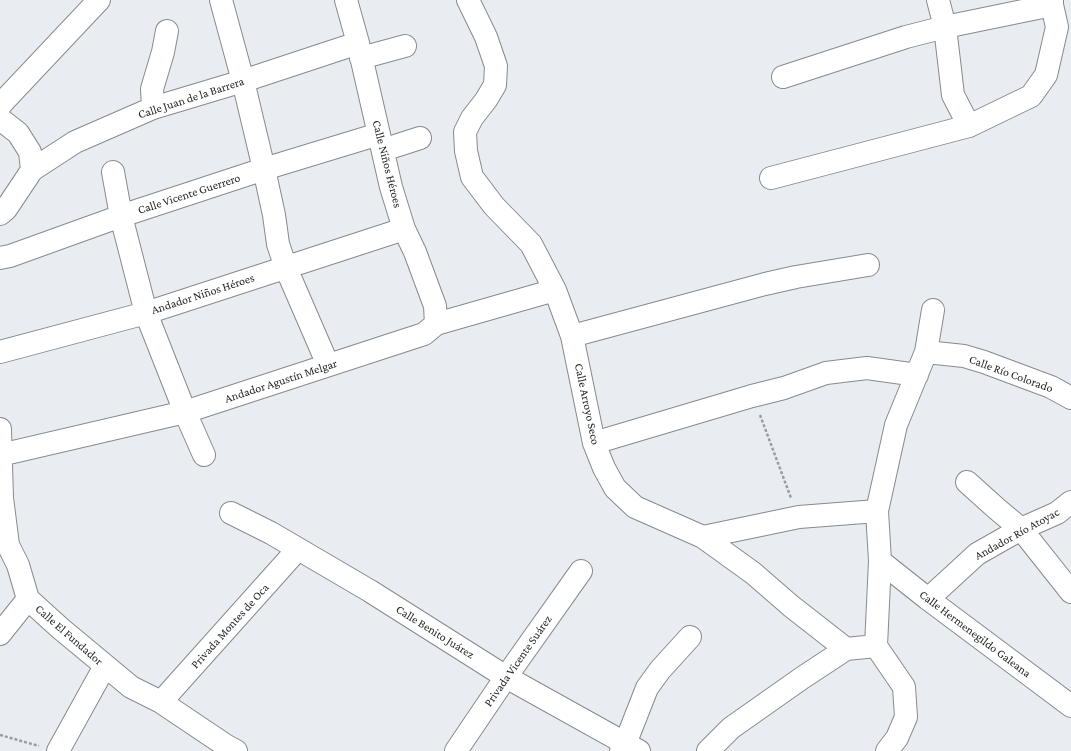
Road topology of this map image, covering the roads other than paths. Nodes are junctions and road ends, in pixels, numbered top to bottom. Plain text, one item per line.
1 (98, 0) edge
2 (221, 0) edge
3 (346, 0) edge
4 (468, 0) edge
5 (938, 0) edge
6 (1045, 3) edge
7 (945, 27) junction
8 (167, 32) dead end
9 (405, 46) dead end
10 (359, 51) junction
11 (783, 77) dead end
12 (243, 81) junction
13 (0, 106) edge
14 (153, 108) junction
15 (0, 119) edge
16 (969, 126) junction
17 (420, 138) dead end
18 (381, 142) junction
19 (264, 169) junction
20 (32, 170) junction
21 (113, 172) dead end
22 (771, 178) dead end
23 (0, 214) edge
24 (121, 216) junction
25 (404, 229) junction
26 (0, 258) edge
27 (868, 265) dead end
28 (286, 268) junction
29 (555, 290) junction
30 (933, 310) dead end
31 (146, 313) junction
32 (436, 324) junction
33 (572, 336) junction
34 (0, 352) edge
35 (926, 352) junction
36 (328, 365) junction
37 (917, 375) junction
38 (1071, 398) edge
39 (186, 412) junction
40 (0, 429) edge
41 (594, 443) junction
42 (1, 454) edge
43 (204, 455) dead end
44 (967, 482) dead end
45 (1071, 502) edge
46 (877, 511) junction
47 (231, 513) dead end
48 (1021, 529) junction
49 (703, 537) junction
50 (4, 546) edge
51 (298, 549) junction
52 (880, 561) junction
53 (581, 571) dead end
54 (1071, 592) edge
55 (28, 599) junction
56 (928, 599) junction
57 (0, 634) edge
58 (690, 637) dead end
59 (876, 646) junction
60 (846, 649) junction
61 (105, 666) junction
62 (506, 677) junction
63 (161, 702) junction
64 (1071, 706) edge
65 (49, 749) edge
66 (628, 749) edge
67 (236, 751) edge
68 (456, 751) edge
69 (708, 751) edge
70 (887, 751) edge

1 - 13 street
2 - 12 street
3 - 10 street, Calle Niños Héroes
4 - 29 street, Calle Arroyo Seco
5 - 7 street
6 - 7 street
6 - 16 street
7 - 11 street
7 - 16 street
8 - 14 street
9 - 10 street, Calle Juan de la Barrera
10 - 12 street, Calle Juan de la Barrera
10 - 18 street, Calle Niños Héroes
12 - 14 street, Calle Juan de la Barrera
12 - 19 street
14 - 20 street, Calle Juan de la Barrera
15 - 20 street
16 - 22 street
17 - 18 street, Calle Vicente Guerrero
18 - 19 street, Calle Vicente Guerrero
18 - 25 street, Calle Niños Héroes
19 - 24 street, Calle Vicente Guerrero
19 - 28 street
20 - 23 street
21 - 24 street
24 - 26 street, Calle Vicente Guerrero
24 - 31 street
25 - 28 street, Andador Niños Héroes
25 - 32 street, Calle Niños Héroes
27 - 33 street
28 - 31 street, Andador Niños Héroes
28 - 36 street
29 - 32 street, Andador Agustín Melgar
29 - 33 street, Calle Arroyo Seco
30 - 35 street
31 - 34 street, Andador Niños Héroes
31 - 39 street
32 - 36 street, Andador Agustín Melgar
33 - 41 street, Calle Arroyo Seco
35 - 37 street
35 - 38 street, Calle Río Colorado
36 - 39 street, Andador Agustín Melgar
37 - 41 street
37 - 46 street
39 - 42 street, Andador Agustín Melgar
39 - 43 street
40 - 42 street, Calle El Fundador
41 - 49 street, Calle Arroyo Seco
42 - 50 street, Calle El Fundador
44 - 48 street
45 - 48 street, Andador Río Atoyac
46 - 49 street
46 - 52 street
47 - 51 street, Calle Benito Juárez
48 - 54 street
48 - 56 street, Andador Río Atoyac
49 - 60 street, Calle Arroyo Seco
50 - 55 street, Calle El Fundador
51 - 62 street, Calle Benito Juárez
51 - 63 street, Privada Montes de Oca
52 - 56 street, Calle Hermenegildo Galeana
52 - 59 street
53 - 62 street, Privada Vicente Suárez
55 - 57 street
55 - 61 street, Calle El Fundador
56 - 64 street, Calle Hermenegildo Galeana
58 - 66 street
59 - 60 street
59 - 70 street
60 - 69 street
61 - 63 street, Calle El Fundador
61 - 65 street
62 - 66 street, Calle Benito Juárez
62 - 68 street, Privada Vicente Suárez
63 - 67 street, Calle El Fundador

